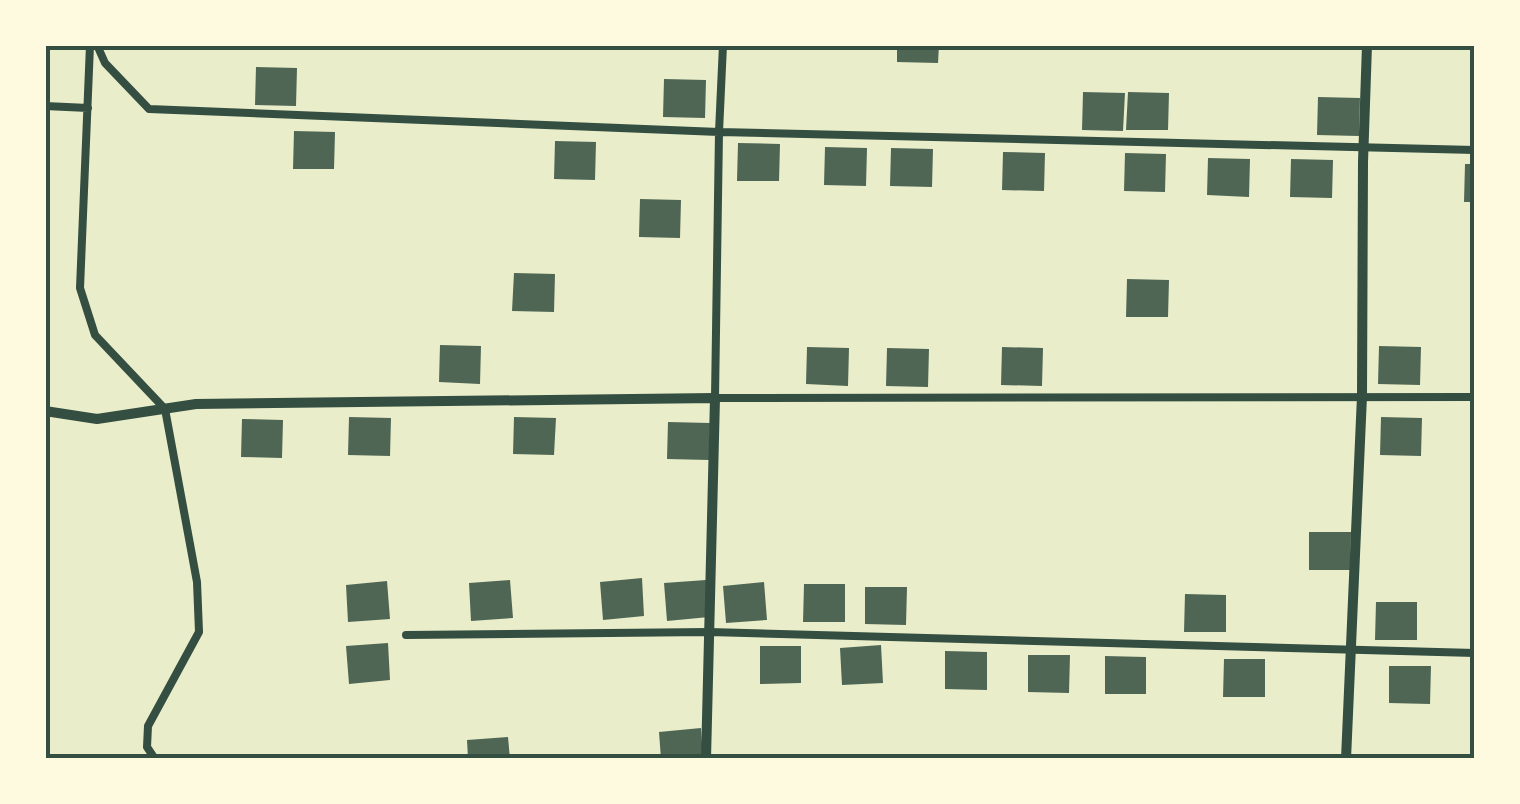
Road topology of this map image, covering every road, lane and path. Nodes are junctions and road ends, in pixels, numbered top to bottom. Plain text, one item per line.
1 (94, 45) edge
2 (723, 45) edge
3 (1367, 45) edge
4 (45, 106) edge
5 (88, 108) junction
6 (719, 132) junction
7 (1364, 146) junction
8 (1475, 150) edge
9 (1362, 396) junction
10 (1475, 397) edge
11 (715, 398) junction
12 (165, 409) junction
13 (45, 411) edge
14 (709, 632) junction
15 (406, 635) dead end
16 (1350, 649) junction
17 (1475, 653) edge
18 (155, 759) edge
19 (706, 759) edge
20 (1346, 759) edge

1 - 5 lane
1 - 6 lane
2 - 6 lane
3 - 7 street
4 - 5 lane
5 - 12 lane
6 - 7 lane
6 - 11 lane
7 - 8 lane
7 - 9 street
9 - 10 lane
9 - 11 lane
9 - 16 street
11 - 12 street
11 - 14 street
12 - 13 street
12 - 18 lane
14 - 15 lane
14 - 16 lane
14 - 19 street
16 - 17 lane
16 - 20 street

